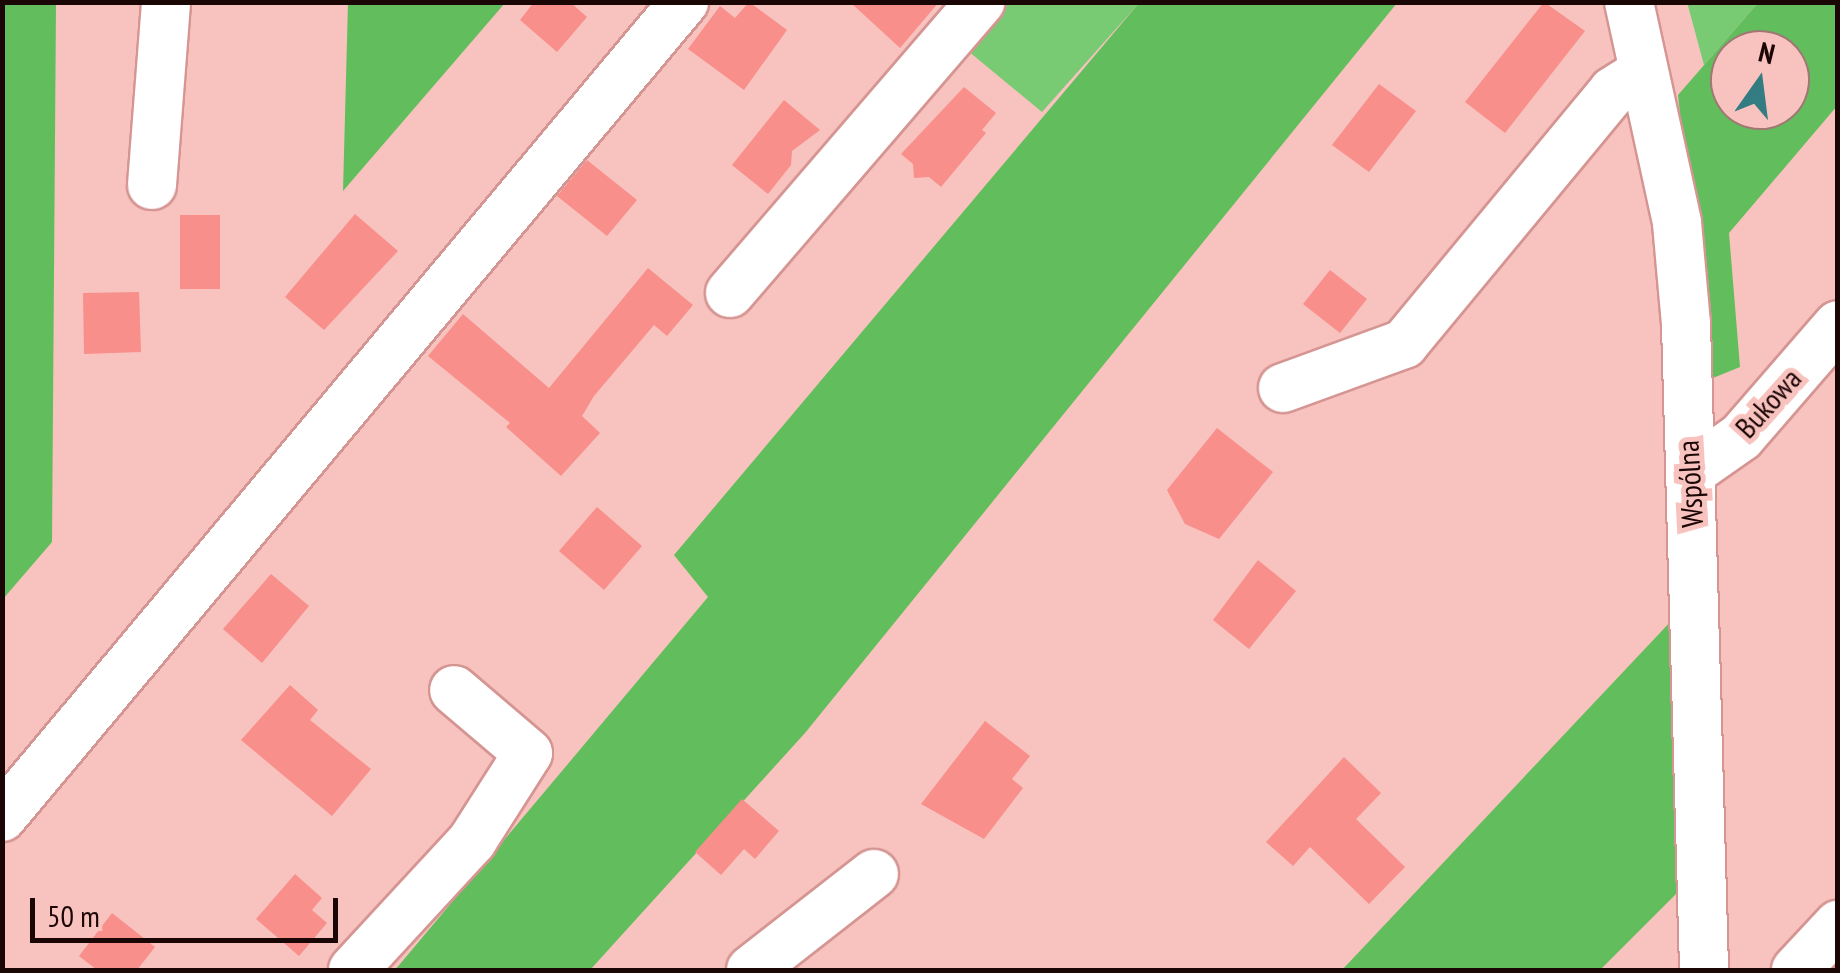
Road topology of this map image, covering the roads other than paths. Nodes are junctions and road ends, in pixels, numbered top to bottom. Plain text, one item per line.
1 (166, 2) edge
2 (684, 2) edge
3 (980, 2) edge
4 (1629, 2) edge
5 (1644, 72) junction
6 (152, 185) dead end
7 (730, 293) dead end
8 (1838, 325) edge
9 (1282, 388) dead end
10 (1691, 472) junction
11 (454, 690) dead end
12 (2, 817) edge
13 (874, 874) dead end
14 (1838, 925) edge
15 (354, 970) edge
16 (752, 970) edge
17 (1704, 970) edge
18 (1796, 970) edge

1 - 6 street
2 - 12 street
3 - 7 street
4 - 5 street, Wspólna
5 - 9 street
5 - 10 street, Wspólna
8 - 10 street, Bukowa
10 - 17 street, Wspólna
11 - 15 street
13 - 16 street
14 - 18 street

